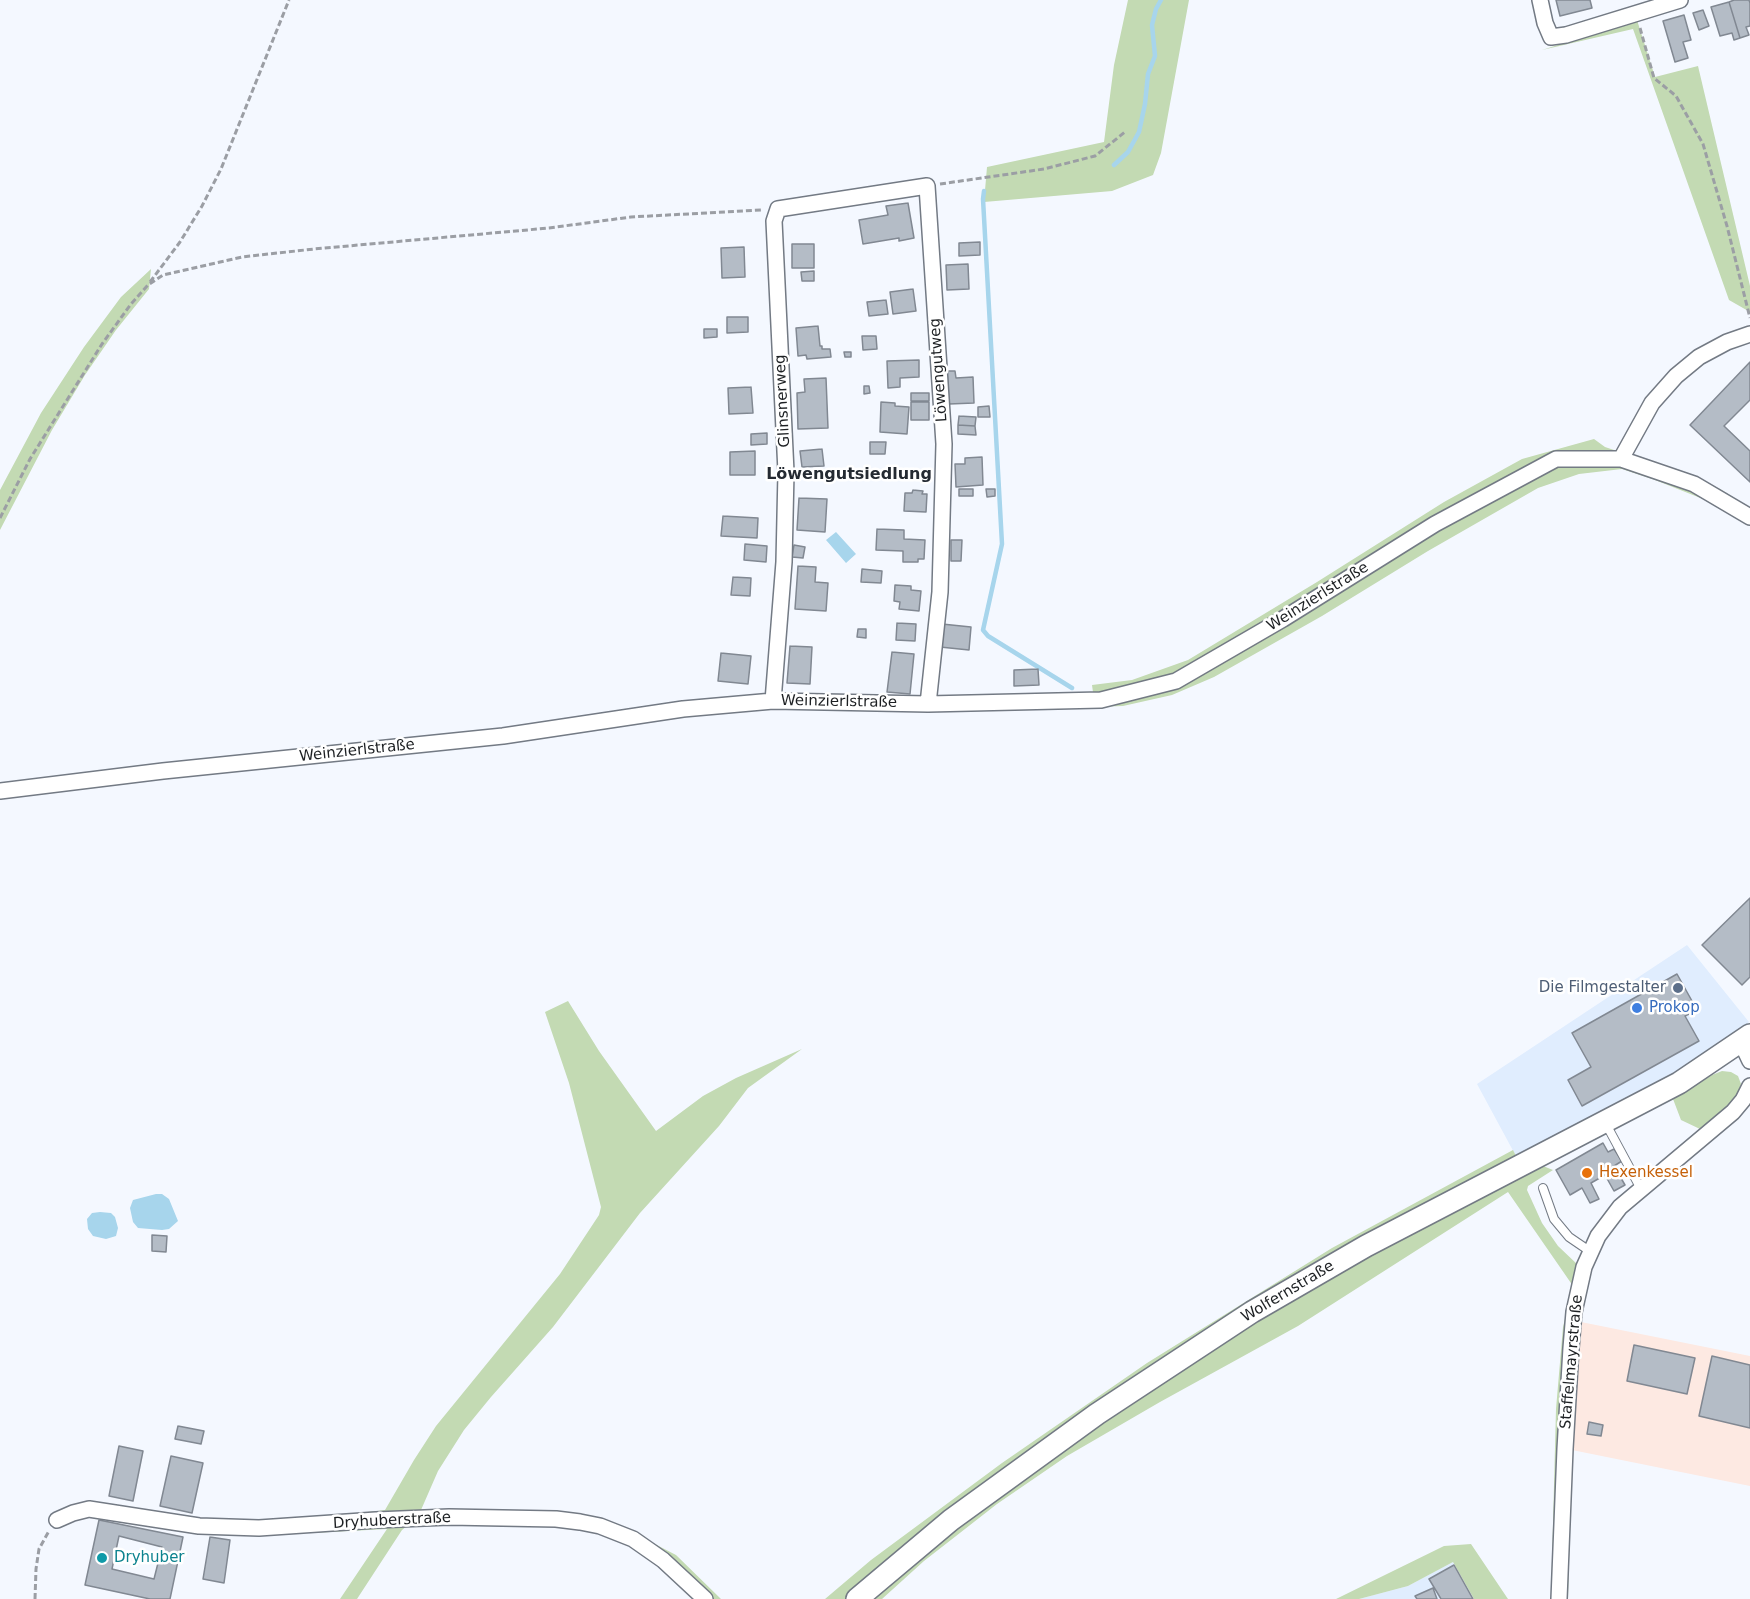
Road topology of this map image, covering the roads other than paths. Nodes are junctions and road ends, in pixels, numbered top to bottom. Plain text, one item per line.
1 (1540, 0) edge
2 (1680, 0) edge
3 (927, 186) joint
4 (1750, 334) edge
5 (1621, 459) junction
6 (1750, 517) edge
7 (773, 701) junction
8 (928, 704) junction
9 (0, 791) edge
10 (1747, 1046) edge
11 (1750, 1086) edge
12 (1606, 1123) junction
13 (1544, 1188) dead end
14 (1641, 1189) junction
15 (1591, 1252) junction
16 (57, 1520) road end
17 (705, 1599) edge
18 (857, 1599) edge
19 (1559, 1599) edge

1 - 2 street
3 - 7 street, Glinsnerweg
3 - 8 street, Löwengutweg
4 - 5 street
5 - 6 street, Weinzierlstraße
5 - 8 street, Weinzierlstraße
7 - 8 street, Weinzierlstraße
7 - 9 street, Weinzierlstraße
10 - 12 main road, Wolfernstraße
11 - 14 street, Staffelmayrstraße
12 - 14 lane
12 - 18 main road, Wolfernstraße
13 - 15 lane
14 - 15 street, Staffelmayrstraße
15 - 19 street, Staffelmayrstraße
16 - 17 street, Dryhuberstraße

